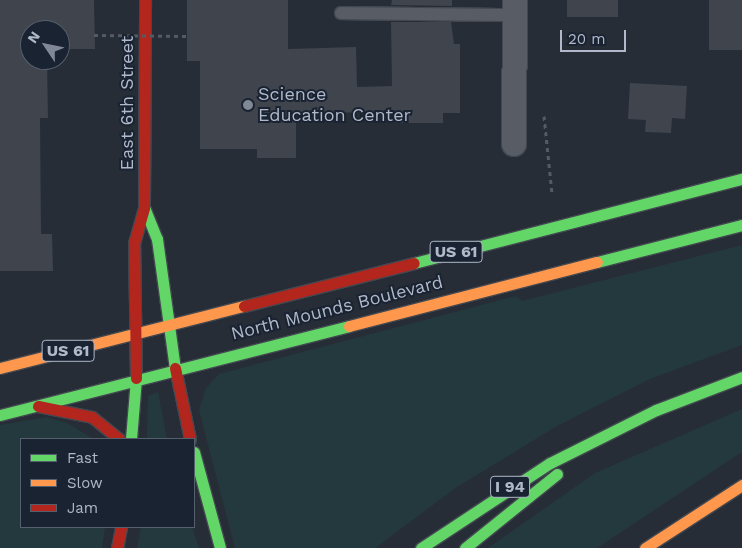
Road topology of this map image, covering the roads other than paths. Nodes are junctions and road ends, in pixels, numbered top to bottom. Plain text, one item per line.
1 (145, 0) edge
2 (515, 8) edge
3 (341, 13) dead end
4 (514, 144) dead end
5 (742, 179) edge
6 (144, 207) junction
7 (742, 225) edge
8 (170, 327) junction
9 (135, 334) junction
10 (0, 368) edge
11 (175, 368) junction
12 (742, 377) edge
13 (136, 378) junction
14 (38, 406) junction
15 (0, 415) edge
16 (604, 435) junction
17 (118, 438) edge
18 (131, 438) edge
19 (190, 438) edge
20 (195, 456) edge
21 (742, 485) edge
22 (121, 528) edge
23 (117, 548) edge
24 (220, 548) edge
25 (421, 548) edge
26 (465, 548) edge
27 (646, 548) edge

1 - 6 main road, East 6th Street
2 - 3 lane
2 - 4 street
5 - 8 main road, North Mounds Boulevard / US 61
6 - 8 main road, East 6th Street
6 - 9 main road, East 6th Street
7 - 11 main road, North Mounds Boulevard / US 61
8 - 9 main road, North Mounds Boulevard / US 61
8 - 11 main road, East 6th Street
9 - 10 main road, North Mounds Boulevard / US 61
9 - 13 main road, East 6th Street
11 - 13 main road, North Mounds Boulevard / US 61
11 - 19 main road, East 6th Street
12 - 16 main road, I 94
13 - 14 main road, North Mounds Boulevard / US 61
13 - 18 main road, East 6th Street
14 - 15 main road, North Mounds Boulevard / US 61
14 - 17 main road
16 - 25 main road, I 94
16 - 26 main road
20 - 24 main road
21 - 27 main road
22 - 23 main road

